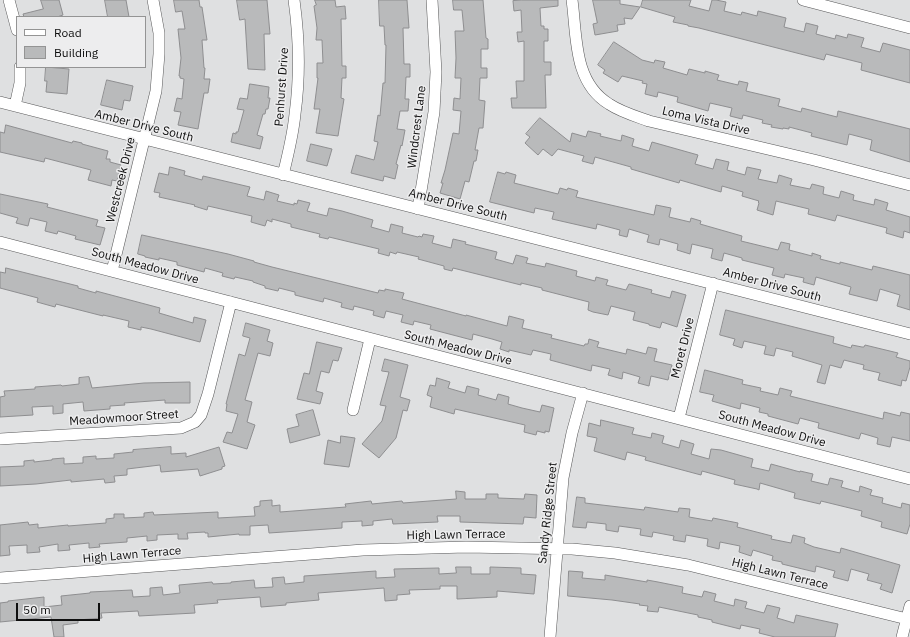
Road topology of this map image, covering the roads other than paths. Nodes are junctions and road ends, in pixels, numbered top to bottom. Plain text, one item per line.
1 (9, 0) edge
2 (153, 0) edge
3 (294, 0) edge
4 (432, 0) edge
5 (572, 0) edge
6 (803, 0) edge
7 (16, 26) edge
8 (910, 28) edge
9 (20, 68) edge
10 (0, 102) edge
11 (15, 106) junction
12 (145, 139) junction
13 (283, 175) junction
14 (910, 185) edge
15 (418, 209) junction
16 (0, 242) edge
17 (112, 271) junction
18 (713, 283) junction
19 (231, 302) junction
20 (910, 334) edge
21 (370, 339) junction
22 (583, 393) junction
23 (353, 410) dead end
24 (679, 418) junction
25 (0, 440) edge
26 (910, 479) edge
27 (556, 548) junction
28 (0, 578) edge
29 (910, 606) edge
30 (907, 619) junction
31 (550, 637) edge
32 (902, 637) edge

1 - 7 street
2 - 12 street, Westcreek Drive
3 - 13 street, Penhurst Drive
4 - 15 street, Windcrest Lane
5 - 14 street, Loma Vista Drive
6 - 8 street
9 - 11 street
10 - 11 street, Amber Drive South
11 - 12 street, Amber Drive South
12 - 13 street, Amber Drive South
12 - 17 street, Westcreek Drive
13 - 15 street, Amber Drive South
15 - 18 street, Amber Drive South
16 - 17 street, South Meadow Drive
17 - 19 street, South Meadow Drive
18 - 20 street, Amber Drive South
18 - 24 street, Moret Drive
19 - 21 street, South Meadow Drive
19 - 25 street, Meadowmoor Street
21 - 22 street, South Meadow Drive
21 - 23 street
22 - 24 street, South Meadow Drive
22 - 27 street, Sandy Ridge Street
24 - 26 street, South Meadow Drive
27 - 28 street, High Lawn Terrace
27 - 30 street, High Lawn Terrace
27 - 31 street, Sandy Ridge Street
29 - 30 street
30 - 32 street

